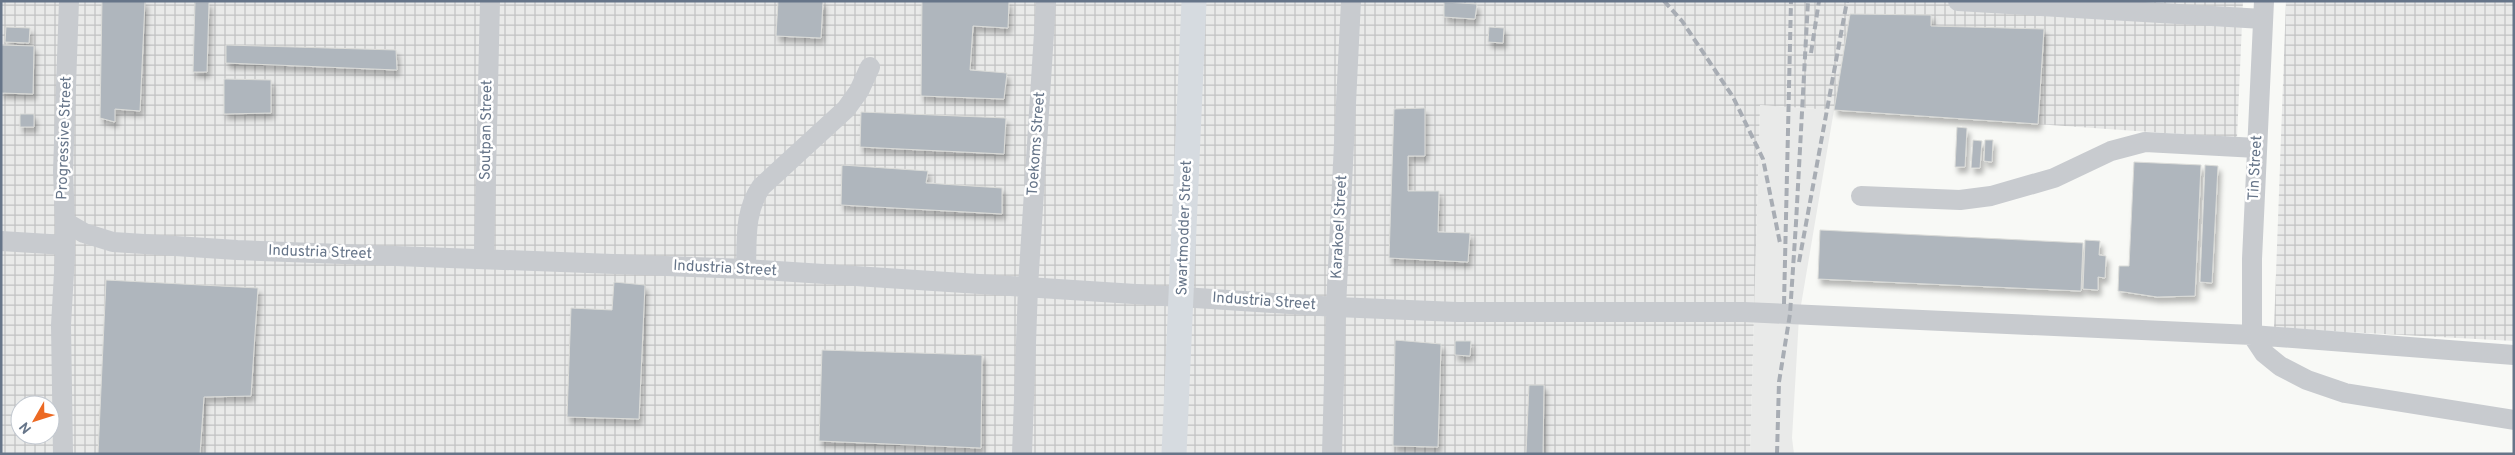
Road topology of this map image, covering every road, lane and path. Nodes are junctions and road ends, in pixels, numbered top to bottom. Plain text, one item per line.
1 (69, 1) edge
2 (490, 1) edge
3 (1046, 1) edge
4 (1194, 1) edge
5 (1958, 1) edge
6 (1355, 5) edge
7 (2263, 10) edge
8 (870, 67) dead end
9 (2257, 148) junction
10 (1861, 196) dead end
11 (65, 222) junction
12 (1, 241) edge
13 (113, 242) joint
14 (65, 245) junction
15 (484, 259) junction
16 (746, 269) junction
17 (1028, 286) junction
18 (1182, 296) junction
19 (1336, 307) junction
20 (2252, 335) junction
21 (2514, 355) edge
22 (2514, 420) edge
23 (63, 454) edge
24 (1022, 454) edge
25 (1174, 454) edge
26 (1332, 454) edge

1 - 11 street, Progressive Street
2 - 15 street, Soutpan Street
3 - 17 street, Toekoms Street
4 - 18 main road, Swartmodder Street
5 - 7 street
6 - 19 street, Karakoel Street
7 - 9 street, Tin Street
8 - 16 street
9 - 10 street
9 - 20 street, Tin Street
11 - 13 street, Progressive Street
11 - 14 street
12 - 14 street
13 - 15 street, Industria Street
14 - 23 street
15 - 16 street, Industria Street
16 - 17 street, Industria Street
17 - 18 street, Industria Street
17 - 24 street, Toekoms Street
18 - 19 street, Industria Street
18 - 25 main road, Swartmodder Street
19 - 20 street, Industria Street
19 - 26 street, Karakoel Street
20 - 21 street, Industria Street
20 - 22 street

